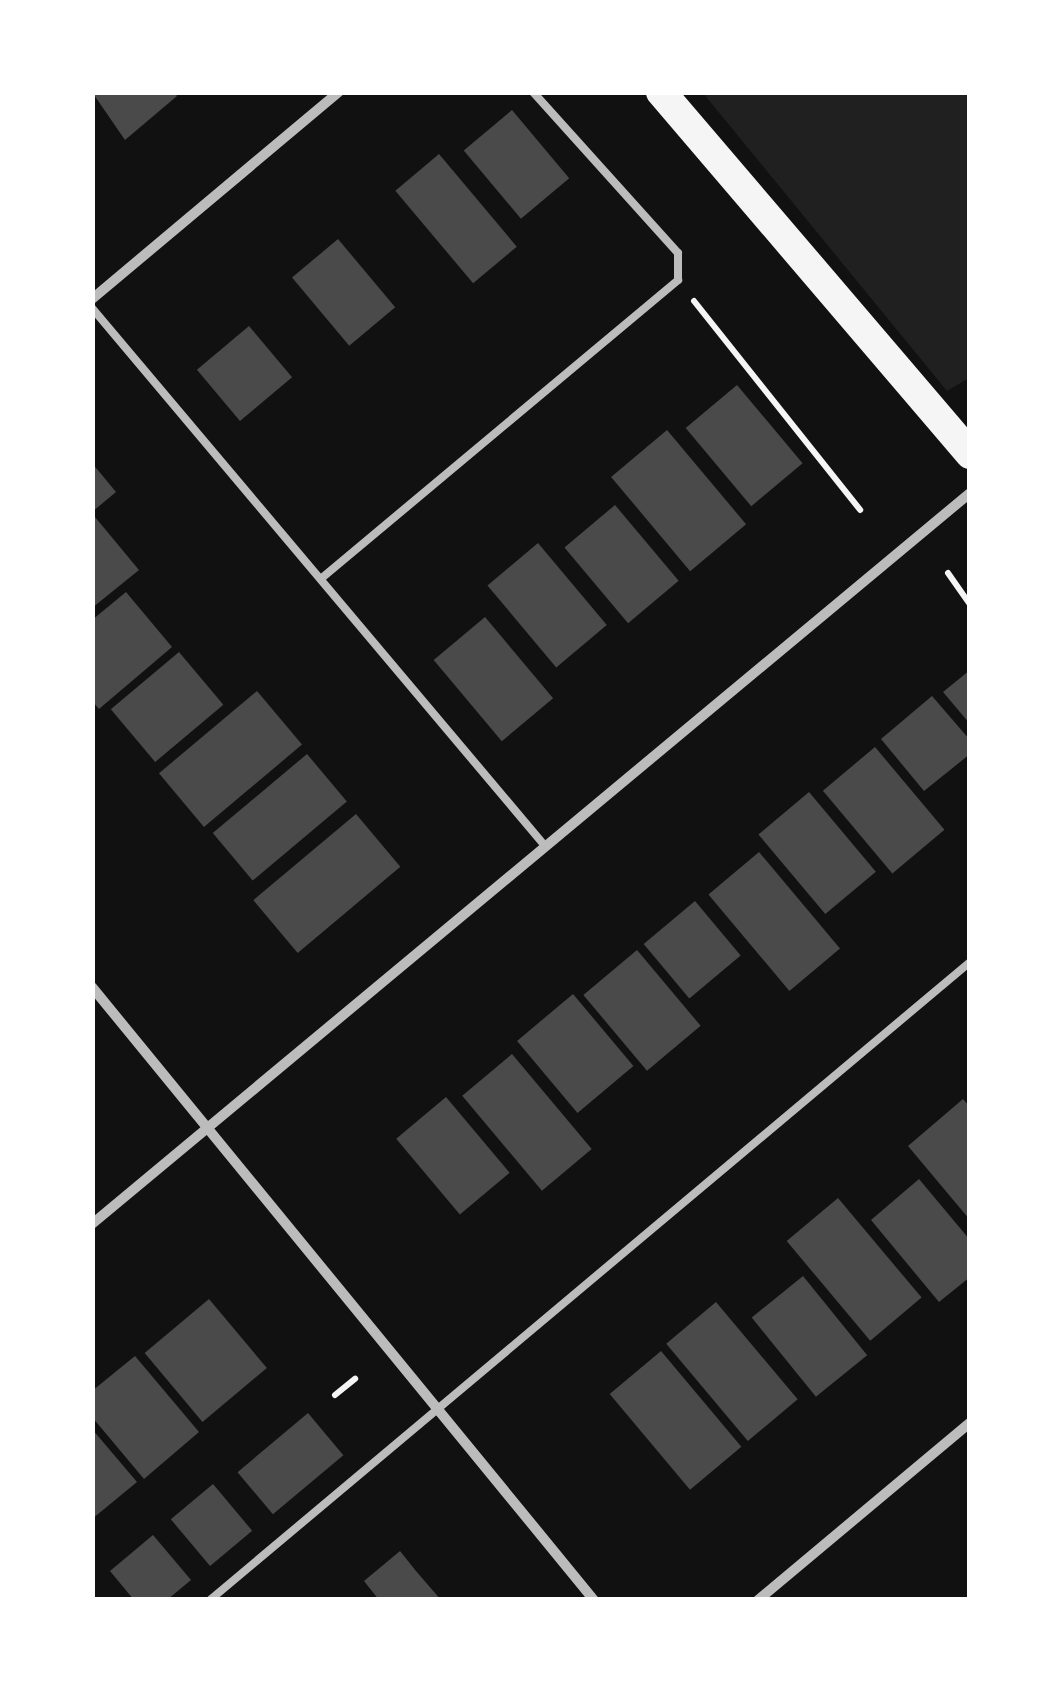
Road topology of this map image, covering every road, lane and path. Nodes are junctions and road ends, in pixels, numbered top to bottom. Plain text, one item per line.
1 (338, 92) edge
2 (533, 92) edge
3 (662, 92) edge
4 (678, 280) junction
5 (92, 299) edge
6 (92, 308) edge
7 (970, 454) edge
8 (970, 494) edge
9 (860, 510) dead end
10 (948, 573) dead end
11 (323, 577) junction
12 (970, 604) edge
13 (545, 846) junction
14 (970, 962) edge
15 (92, 987) edge
16 (209, 1125) junction
17 (92, 1224) edge
18 (355, 1379) dead end
19 (335, 1395) dead end
20 (439, 1408) junction
21 (970, 1424) edge
22 (210, 1600) edge
23 (594, 1600) edge
24 (758, 1600) edge

1 - 5 street
2 - 4 lane
3 - 7 highway
4 - 9 path
4 - 11 lane
6 - 11 lane
8 - 13 street
10 - 12 path
11 - 13 lane
13 - 16 street
14 - 20 lane
15 - 16 street
16 - 17 street
16 - 20 street
18 - 19 path
20 - 22 lane
20 - 23 street
21 - 24 street

